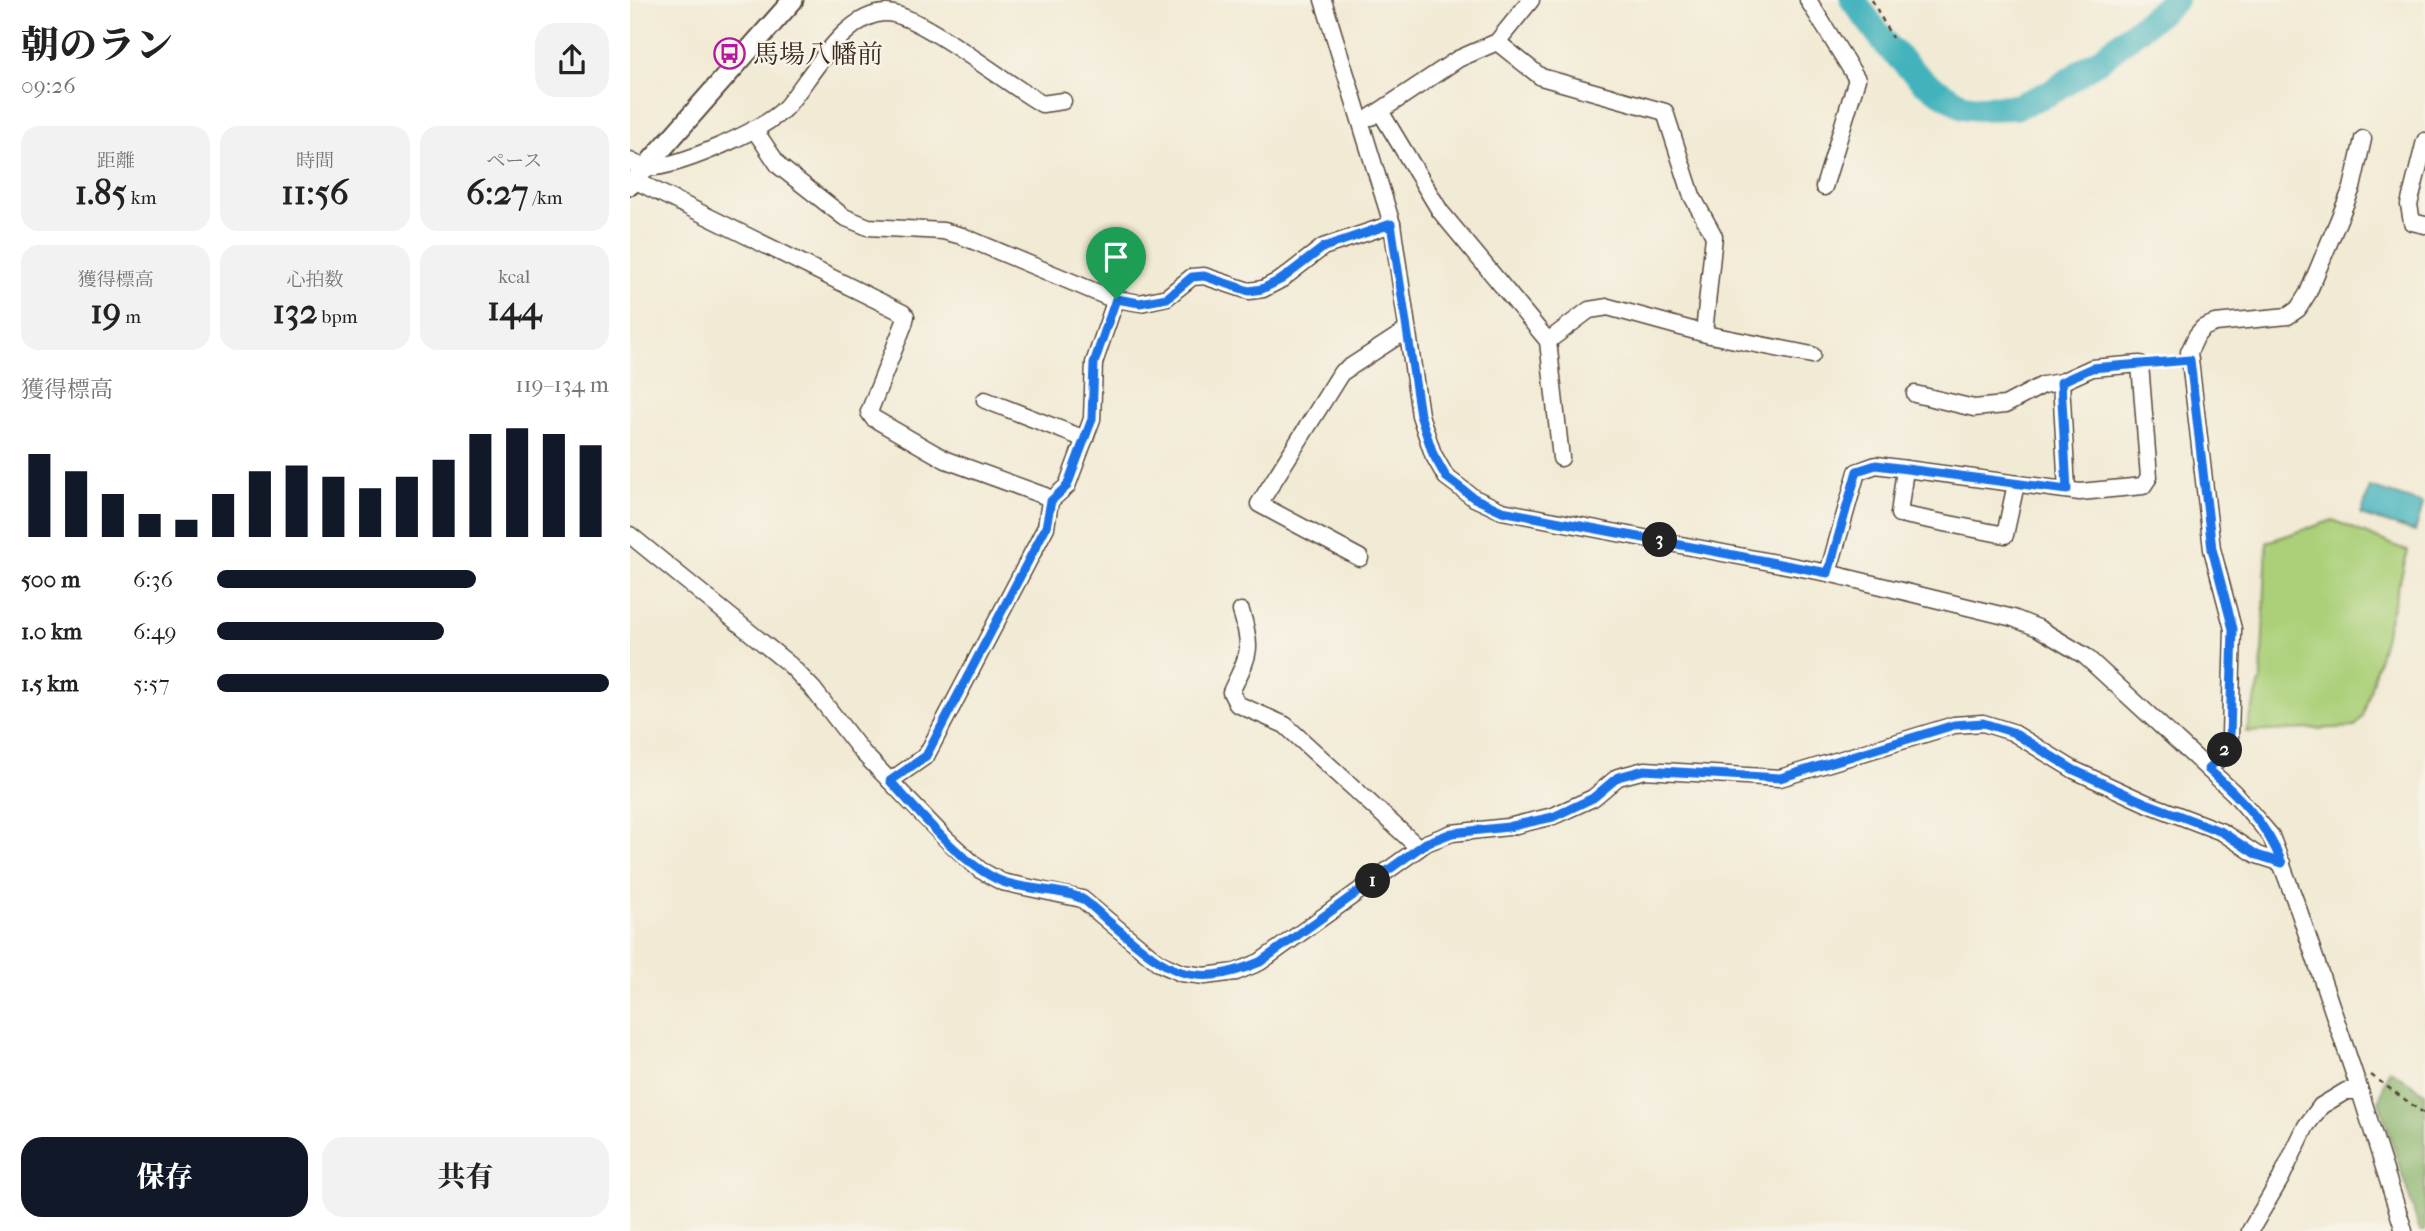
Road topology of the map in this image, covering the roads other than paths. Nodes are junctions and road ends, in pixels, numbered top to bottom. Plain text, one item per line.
1 (793, 0) edge
2 (1323, 0) edge
3 (1531, 0) edge
4 (1808, 0) edge
5 (1497, 42) junction
6 (1063, 100) dead end
7 (1380, 111) junction
8 (1362, 127) junction
9 (754, 130) junction
10 (2362, 139) dead end
11 (2425, 141) edge
12 (635, 173) edge
13 (1824, 187) dead end
14 (1391, 224) junction
15 (2425, 225) edge
16 (1116, 299) junction
17 (1407, 330) junction
18 (1704, 333) junction
19 (1548, 341) junction
20 (1812, 355) dead end
21 (2061, 382) junction
22 (1915, 394) dead end
23 (985, 400) dead end
24 (1085, 439) junction
25 (1561, 458) dead end
26 (1905, 469) junction
27 (2016, 484) junction
28 (2067, 490) junction
29 (1051, 501) junction
30 (630, 535) edge
31 (1360, 558) dead end
32 (1828, 573) junction
33 (1241, 611) dead end
34 (2208, 769) junction
35 (890, 781) junction
36 (1419, 848) junction
37 (2282, 863) junction
38 (2360, 1091) junction
39 (2250, 1231) edge
40 (2404, 1231) edge

1 - 12 main road
2 - 8 street
3 - 5 street
4 - 13 street
5 - 7 street
5 - 18 street
6 - 9 street
7 - 8 street
7 - 19 street
8 - 14 street
9 - 12 street
9 - 16 street
10 - 34 street
11 - 15 street
12 - 29 street
14 - 16 street
14 - 17 street
16 - 24 street
17 - 31 street
17 - 32 street
18 - 19 street
18 - 20 street
19 - 25 street
21 - 22 street
21 - 28 street
21 - 28 street
23 - 24 street
24 - 29 street
26 - 27 street
26 - 27 street
26 - 32 street
27 - 28 street
29 - 35 street
30 - 35 street
32 - 34 street
33 - 36 street
34 - 37 street
35 - 36 street
36 - 37 street
37 - 38 street
38 - 39 street
38 - 40 street

